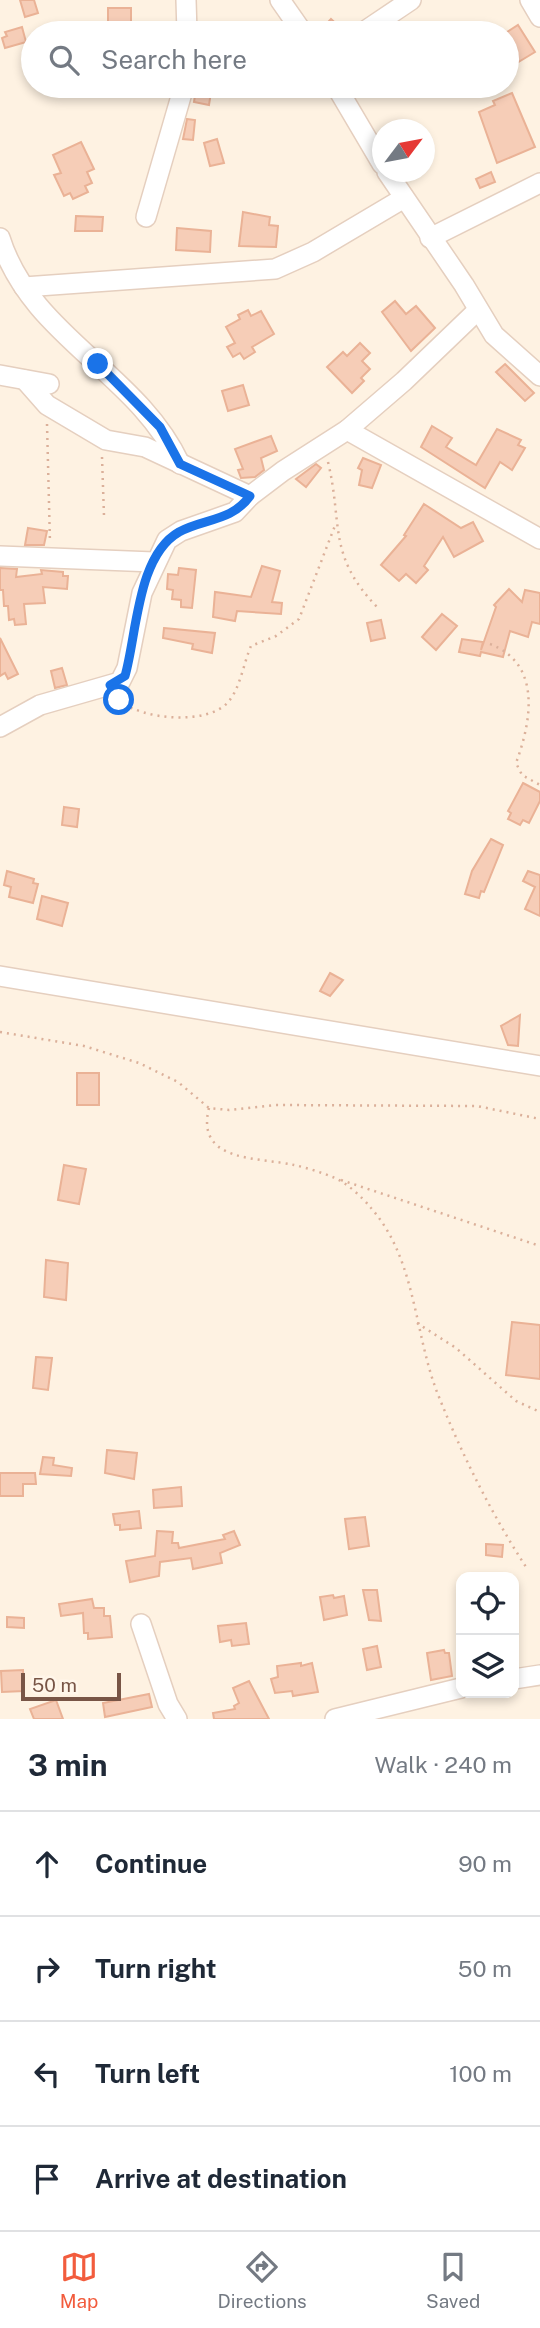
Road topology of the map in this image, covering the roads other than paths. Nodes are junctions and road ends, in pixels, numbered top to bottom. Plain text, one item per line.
1 (186, 0) edge
2 (280, 0) edge
3 (411, 0) edge
4 (530, 0) edge
5 (540, 17) edge
6 (187, 21) edge
7 (295, 21) edge
8 (380, 21) edge
9 (181, 98) edge
10 (343, 98) edge
11 (372, 146) edge
12 (394, 182) edge
13 (540, 183) edge
14 (404, 198) junction
15 (146, 218) dead end
16 (430, 237) junction
17 (0, 238) edge
18 (24, 287) junction
19 (478, 310) junction
20 (0, 375) edge
21 (540, 376) edge
22 (24, 380) junction
23 (49, 384) dead end
24 (347, 430) junction
25 (180, 464) junction
26 (250, 496) junction
27 (540, 539) edge
28 (0, 556) edge
29 (154, 562) junction
30 (0, 727) edge
31 (0, 976) edge
32 (540, 1066) edge
33 (141, 1624) dead end
34 (540, 1675) edge
35 (519, 1678) edge
36 (456, 1690) edge
37 (398, 1711) edge
38 (177, 1719) edge
39 (335, 1719) edge

1 - 6 street
2 - 7 street
3 - 8 street
4 - 5 street
9 - 15 street
10 - 11 street
12 - 14 street
13 - 16 street
14 - 16 street
14 - 18 street
16 - 19 street
17 - 18 street
18 - 25 street
19 - 21 street
19 - 24 street
20 - 22 street
22 - 23 street
22 - 25 street
24 - 26 street
24 - 27 street
25 - 26 street
26 - 29 street
28 - 29 street
29 - 30 street
31 - 32 street
33 - 38 street
34 - 35 street
36 - 37 street
37 - 39 street

